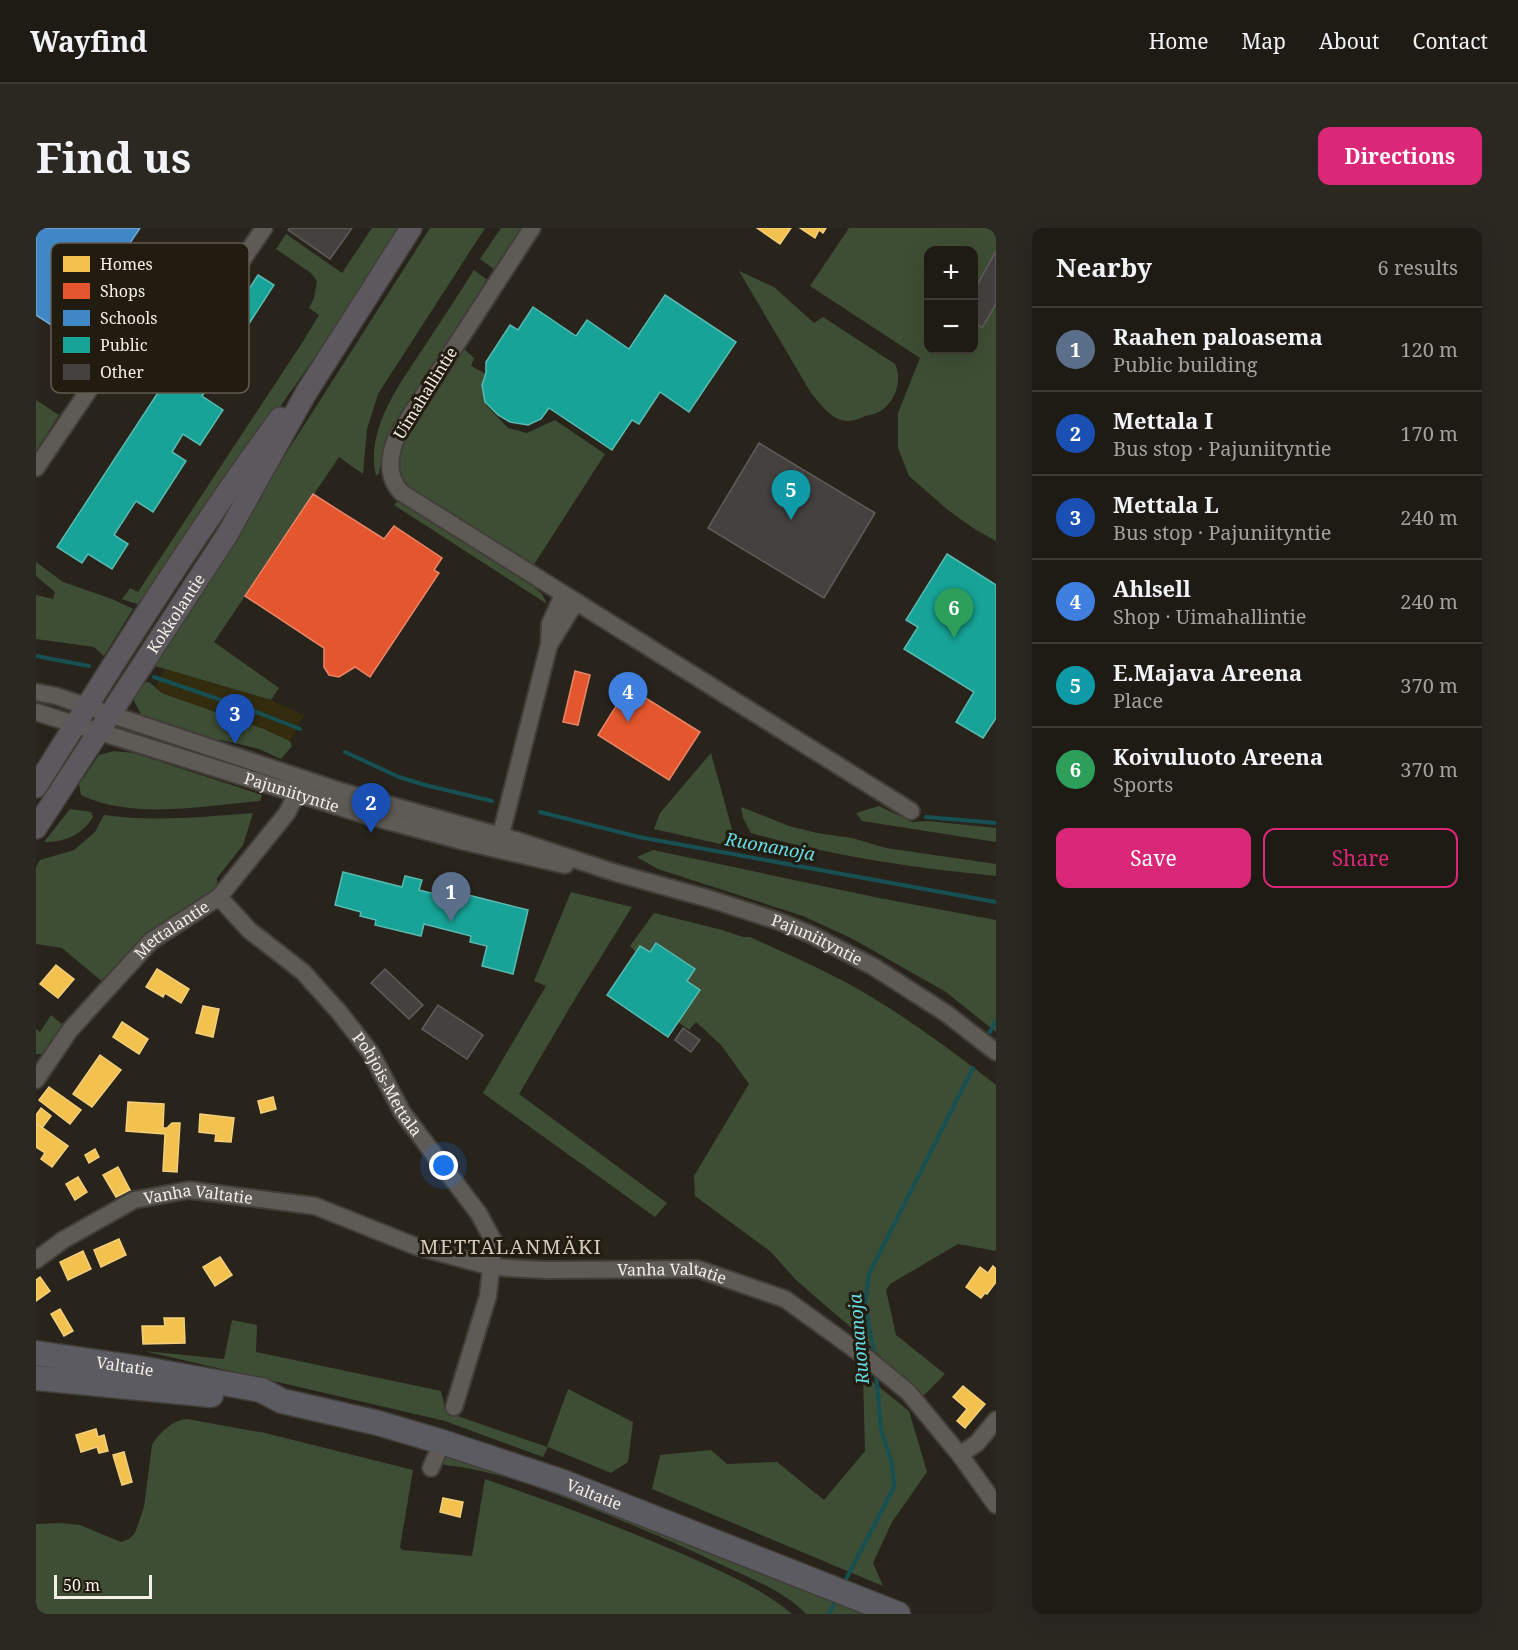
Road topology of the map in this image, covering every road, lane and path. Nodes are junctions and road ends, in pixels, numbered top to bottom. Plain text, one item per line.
1 (264, 228) edge
2 (411, 228) edge
3 (532, 228) edge
4 (249, 250) edge
5 (87, 393) edge
6 (306, 393) junction
7 (36, 468) edge
8 (569, 599) junction
9 (36, 692) edge
10 (36, 712) edge
11 (82, 715) junction
12 (105, 723) junction
13 (304, 778) junction
14 (36, 788) edge
15 (296, 795) junction
16 (911, 811) dead end
17 (36, 828) edge
18 (499, 843) junction
19 (219, 897) junction
20 (996, 1052) edge
21 (36, 1080) edge
22 (36, 1260) edge
23 (492, 1267) junction
24 (36, 1353) edge
25 (36, 1378) edge
26 (282, 1401) junction
27 (454, 1407) dead end
28 (996, 1420) edge
29 (442, 1442) junction
30 (960, 1455) junction
31 (431, 1468) dead end
32 (996, 1505) edge
33 (898, 1614) edge

1 - 4 street
2 - 6 main road, Kokkolantie
3 - 8 street, Uimahallintie
5 - 7 street
6 - 11 main road, Kokkolantie
6 - 12 main road, Kokkolantie
8 - 16 street, Uimahallintie
8 - 18 street
9 - 11 street
10 - 11 street
11 - 12 street, Pajuniityntie
11 - 14 main road, Kokkolantie
12 - 13 street, Pajuniityntie
12 - 15 street, Pajuniityntie
12 - 17 main road, Kokkolantie
13 - 15 street, Mettalantie
13 - 18 street, Pajuniityntie
15 - 18 street, Pajuniityntie
15 - 19 street, Mettalantie
18 - 20 street, Pajuniityntie
19 - 21 street, Mettalantie
19 - 23 street, Pohjois-Mettala
22 - 23 street, Vanha Valtatie
23 - 27 street, Pohjois-Mettala
23 - 30 street, Vanha Valtatie
24 - 26 highway, Valtatie
25 - 26 highway, Valtatie
26 - 29 highway, Valtatie
28 - 30 street
29 - 31 street
29 - 33 highway, Valtatie
30 - 32 street, Vanha Valtatie

